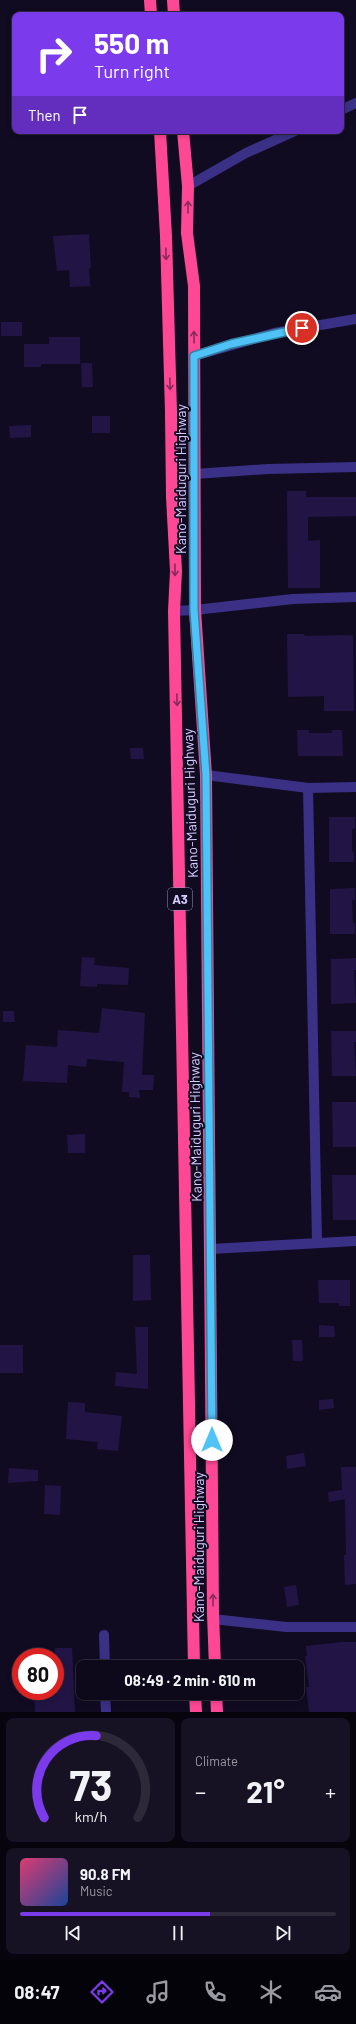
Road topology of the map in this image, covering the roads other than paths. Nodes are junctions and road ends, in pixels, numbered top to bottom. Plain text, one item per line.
1 (150, 0) edge
2 (173, 0) edge
3 (151, 12) edge
4 (174, 12) edge
5 (356, 103) edge
6 (344, 109) edge
7 (160, 134) edge
8 (183, 134) edge
9 (287, 134) edge
10 (188, 186) junction
11 (356, 319) edge
12 (194, 356) junction
13 (356, 468) edge
14 (195, 474) junction
15 (356, 597) edge
16 (174, 610) junction
17 (194, 610) junction
18 (206, 775) junction
19 (356, 787) edge
20 (308, 788) junction
21 (356, 1241) edge
22 (317, 1242) junction
23 (211, 1249) junction
24 (213, 1620) junction
25 (356, 1627) edge
26 (104, 1635) dead end
27 (105, 1660) edge
28 (194, 1660) edge
29 (215, 1660) edge
30 (106, 1700) edge
31 (195, 1700) edge
32 (216, 1700) edge
33 (106, 1712) edge
34 (196, 1712) edge
35 (217, 1712) edge

1 - 3 highway
2 - 4 highway
5 - 6 street
7 -> 16 highway, Kano-Maiduguri Highway / A3
8 - 10 highway, Kano-Maiduguri Highway / A3
9 - 10 street
12 -> 10 highway, Kano-Maiduguri Highway / A3
11 - 12 street
12 - 14 highway, Kano-Maiduguri Highway / A3
13 - 14 street
14 - 17 highway, Kano-Maiduguri Highway / A3
15 - 17 street
16 - 17 street
16 -> 28 highway, Kano-Maiduguri Highway / A3
17 - 18 highway, Kano-Maiduguri Highway / A3
18 - 20 street
18 - 23 highway, Kano-Maiduguri Highway / A3
19 - 20 street
20 - 22 street
21 - 22 street
22 - 23 street
24 -> 23 highway, Kano-Maiduguri Highway / A3
24 - 25 street
24 - 29 highway, Kano-Maiduguri Highway / A3
26 - 27 street
30 - 33 street
31 - 34 highway
32 - 35 highway

